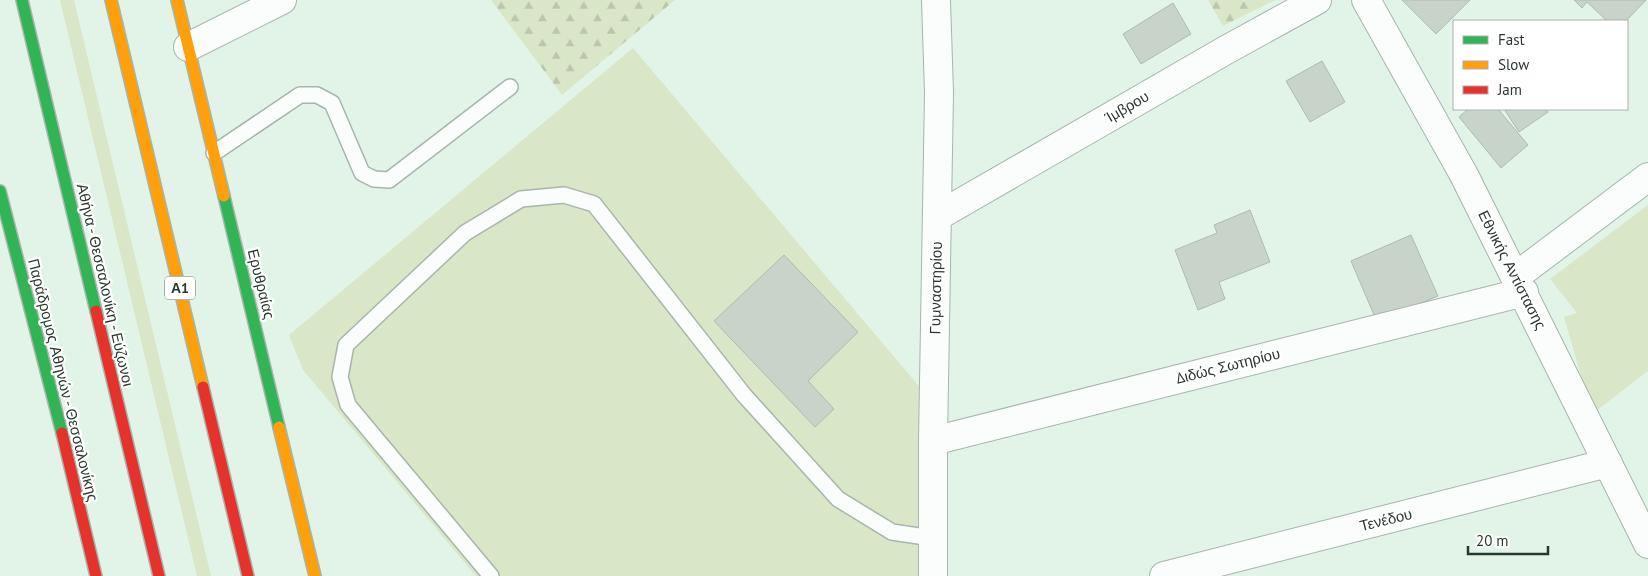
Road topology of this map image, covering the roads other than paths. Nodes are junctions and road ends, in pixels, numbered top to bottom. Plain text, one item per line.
1 (22, 0) edge
2 (111, 0) edge
3 (177, 0) edge
4 (282, 0) edge
5 (936, 0) edge
6 (1317, 0) edge
7 (1366, 0) edge
8 (188, 47) junction
9 (510, 87) dead end
10 (214, 154) junction
11 (1648, 176) edge
12 (0, 191) edge
13 (938, 216) junction
14 (1519, 284) junction
15 (933, 441) junction
16 (1608, 463) junction
17 (932, 538) junction
18 (1648, 544) edge
19 (96, 576) edge
20 (159, 576) edge
21 (248, 576) edge
22 (315, 576) edge
23 (491, 576) edge
24 (933, 576) edge
25 (1164, 576) edge

1 - 20 main road, Αθήνα - Θεσσαλονίκη - Εύζωνοι
2 - 21 main road, Α1
3 - 8 main road, Ερυθραίας
4 - 8 street
5 - 13 street, Γυμναστηρίου
6 - 13 street, Ίμβρου
7 - 14 street, Εθνικής Αντίστασης
8 - 10 main road, Ερυθραίας
9 - 10 lane
10 - 22 main road, Ερυθραίας
11 - 14 street, Διδώς Σωτηρίου
12 - 19 main road, Παράδρομος Αθηνών - Θεσσαλονίκης
13 - 15 street, Γυμναστηρίου
14 - 15 street, Διδώς Σωτηρίου
14 - 16 street, Εθνικής Αντίστασης
15 - 17 street, Γυμναστηρίου
16 - 18 street, Εθνικής Αντίστασης
16 - 25 street, Τενέδου
17 - 23 lane
17 - 24 street, Γυμναστηρίου

